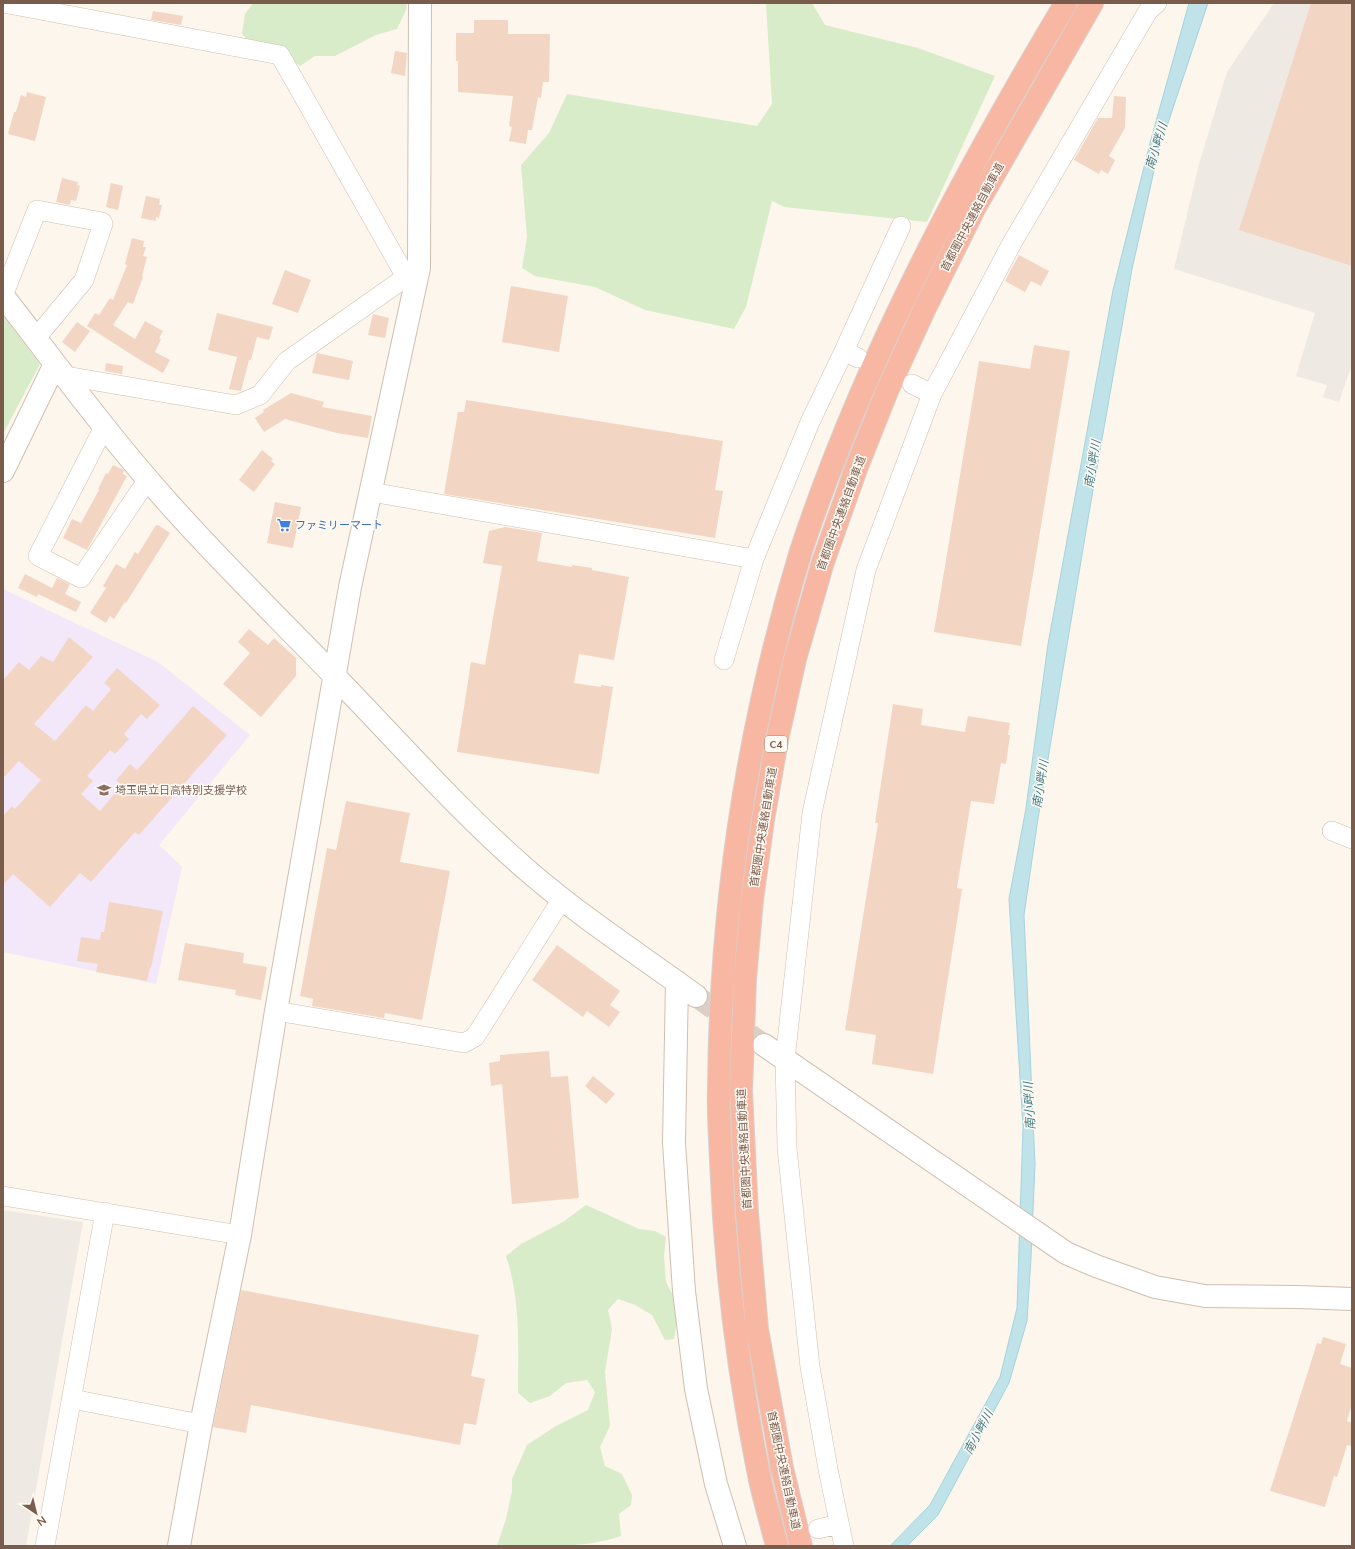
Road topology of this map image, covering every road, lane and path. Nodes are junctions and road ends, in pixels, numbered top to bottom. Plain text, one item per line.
1 (3, 3) edge
2 (420, 3) edge
3 (1066, 3) edge
4 (1092, 3) edge
5 (1157, 3) edge
6 (901, 226) dead end
7 (412, 272) junction
8 (3, 296) edge
9 (36, 338) junction
10 (60, 370) junction
11 (912, 384) dead end
12 (932, 394) junction
13 (104, 427) junction
14 (3, 471) edge
15 (148, 479) junction
16 (371, 492) junction
17 (754, 559) junction
18 (724, 660) dead end
19 (335, 677) junction
20 (1332, 831) dead end
21 (1352, 839) edge
22 (562, 899) junction
23 (677, 982) junction
24 (696, 996) tunnel mouth
25 (276, 1011) junction
26 (764, 1045) tunnel mouth
27 (785, 1060) junction
28 (3, 1196) edge
29 (105, 1212) junction
30 (240, 1234) junction
31 (1352, 1299) edge
32 (72, 1399) junction
33 (201, 1424) junction
34 (839, 1524) junction
35 (818, 1529) dead end
36 (46, 1546) edge
37 (179, 1546) edge
38 (735, 1546) edge
39 (777, 1546) edge
40 (801, 1546) edge
41 (844, 1546) edge

1 - 7 street
2 - 7 street
3 - 39 highway, 首都圏中央連絡自動車道 / C4
4 - 40 highway, 首都圏中央連絡自動車道 / C4
5 - 12 street
6 - 17 street
7 - 10 street
7 - 16 street
8 - 9 street
8 - 9 street
9 - 10 street
10 - 13 street
10 - 14 street
11 - 12 street
12 - 27 street
13 - 15 street
13 - 15 street
15 - 19 street
16 - 17 street
16 - 19 street
17 - 18 street
19 - 22 street
19 - 25 street
20 - 21 street
22 - 23 street
22 - 25 street
23 - 24 street
23 - 38 street
25 - 30 street
26 - 27 street
27 - 31 street
27 - 34 street
28 - 29 street
29 - 30 street
29 - 32 street
30 - 33 street
32 - 33 street
32 - 36 street
33 - 37 street
34 - 35 street
34 - 41 street

